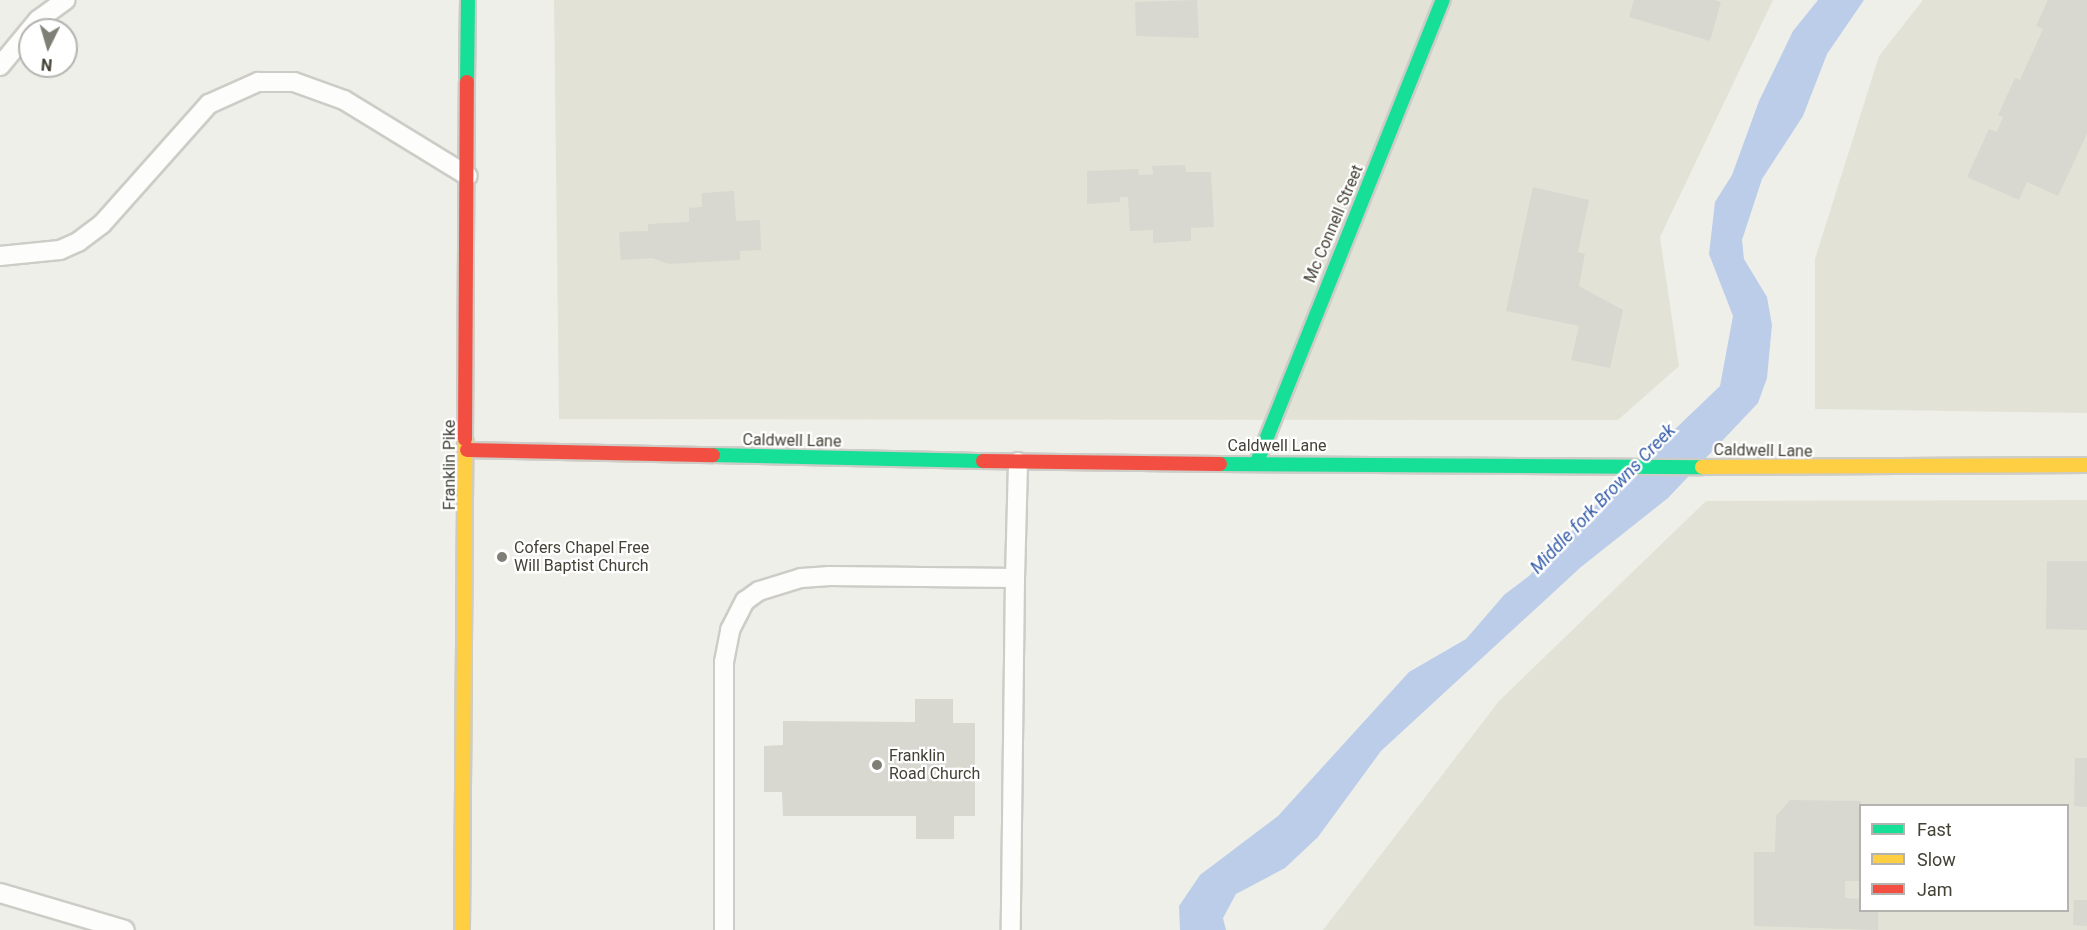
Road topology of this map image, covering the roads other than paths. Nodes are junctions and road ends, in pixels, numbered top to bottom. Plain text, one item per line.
1 (66, 0) edge
2 (468, 0) edge
3 (1443, 0) edge
4 (0, 66) edge
5 (468, 176) junction
6 (0, 256) edge
7 (467, 450) junction
8 (1018, 462) junction
9 (1257, 462) junction
10 (2087, 465) edge
11 (1015, 578) junction
12 (0, 893) edge
13 (125, 930) edge
14 (462, 930) edge
15 (724, 930) edge
16 (1011, 930) edge

1 - 4 lane
2 - 5 street, Franklin Pike
3 - 9 street, Mc Connell Street
5 - 6 lane
5 - 7 street, Franklin Pike
7 - 8 street, Caldwell Lane
7 - 14 street, Franklin Pike
8 - 9 street, Caldwell Lane
8 - 11 lane
9 - 10 street, Caldwell Lane
11 - 15 lane
11 - 16 lane
12 - 13 lane

